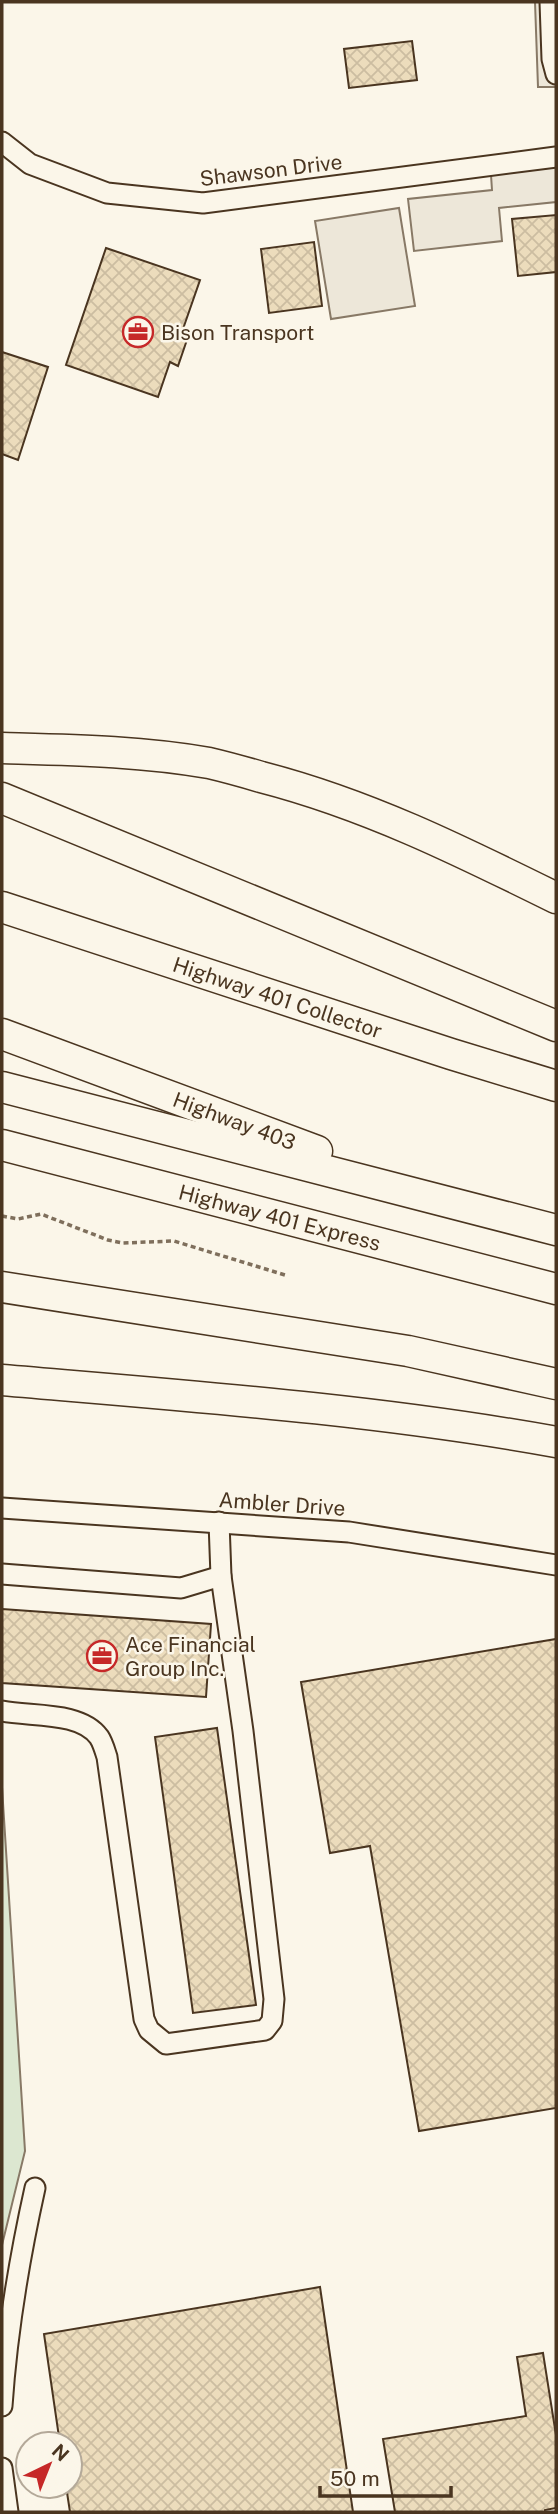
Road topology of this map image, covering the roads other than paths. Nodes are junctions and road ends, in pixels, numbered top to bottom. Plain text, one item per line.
1 (550, 2) edge
2 (556, 74) edge
3 (2, 142) edge
4 (556, 157) edge
5 (2, 748) edge
6 (2, 798) edge
7 (556, 898) edge
8 (2, 907) edge
9 (556, 1026) edge
10 (2, 1034) edge
11 (556, 1086) edge
12 (2, 1087) edge
13 (2, 1145) edge
14 (468, 1207) junction
15 (556, 1230) edge
16 (7, 1289) edge
17 (556, 1289) edge
18 (2, 1380) edge
19 (556, 1384) edge
20 (556, 1442) edge
21 (2, 1508) edge
22 (219, 1522) junction
23 (556, 1565) edge
24 (2, 1574) edge
25 (221, 1576) junction
26 (2, 1711) edge
27 (36, 2188) dead end
28 (2, 2406) edge
29 (2, 2468) edge
30 (8, 2512) edge

1 - 2 street
3 - 4 street, Shawson Drive
5 - 7 highway
6 - 9 highway
8 - 11 highway, Highway 401 Collector
10 - 14 highway, Highway 403
12 - 14 highway
13 - 17 highway, Highway 401 Express
14 - 15 highway
16 - 19 highway
18 - 20 highway
21 - 22 street, Ambler Drive
22 - 23 street, Ambler Drive
22 - 25 street
24 - 25 street
25 - 26 street
27 - 28 street
29 - 30 street

